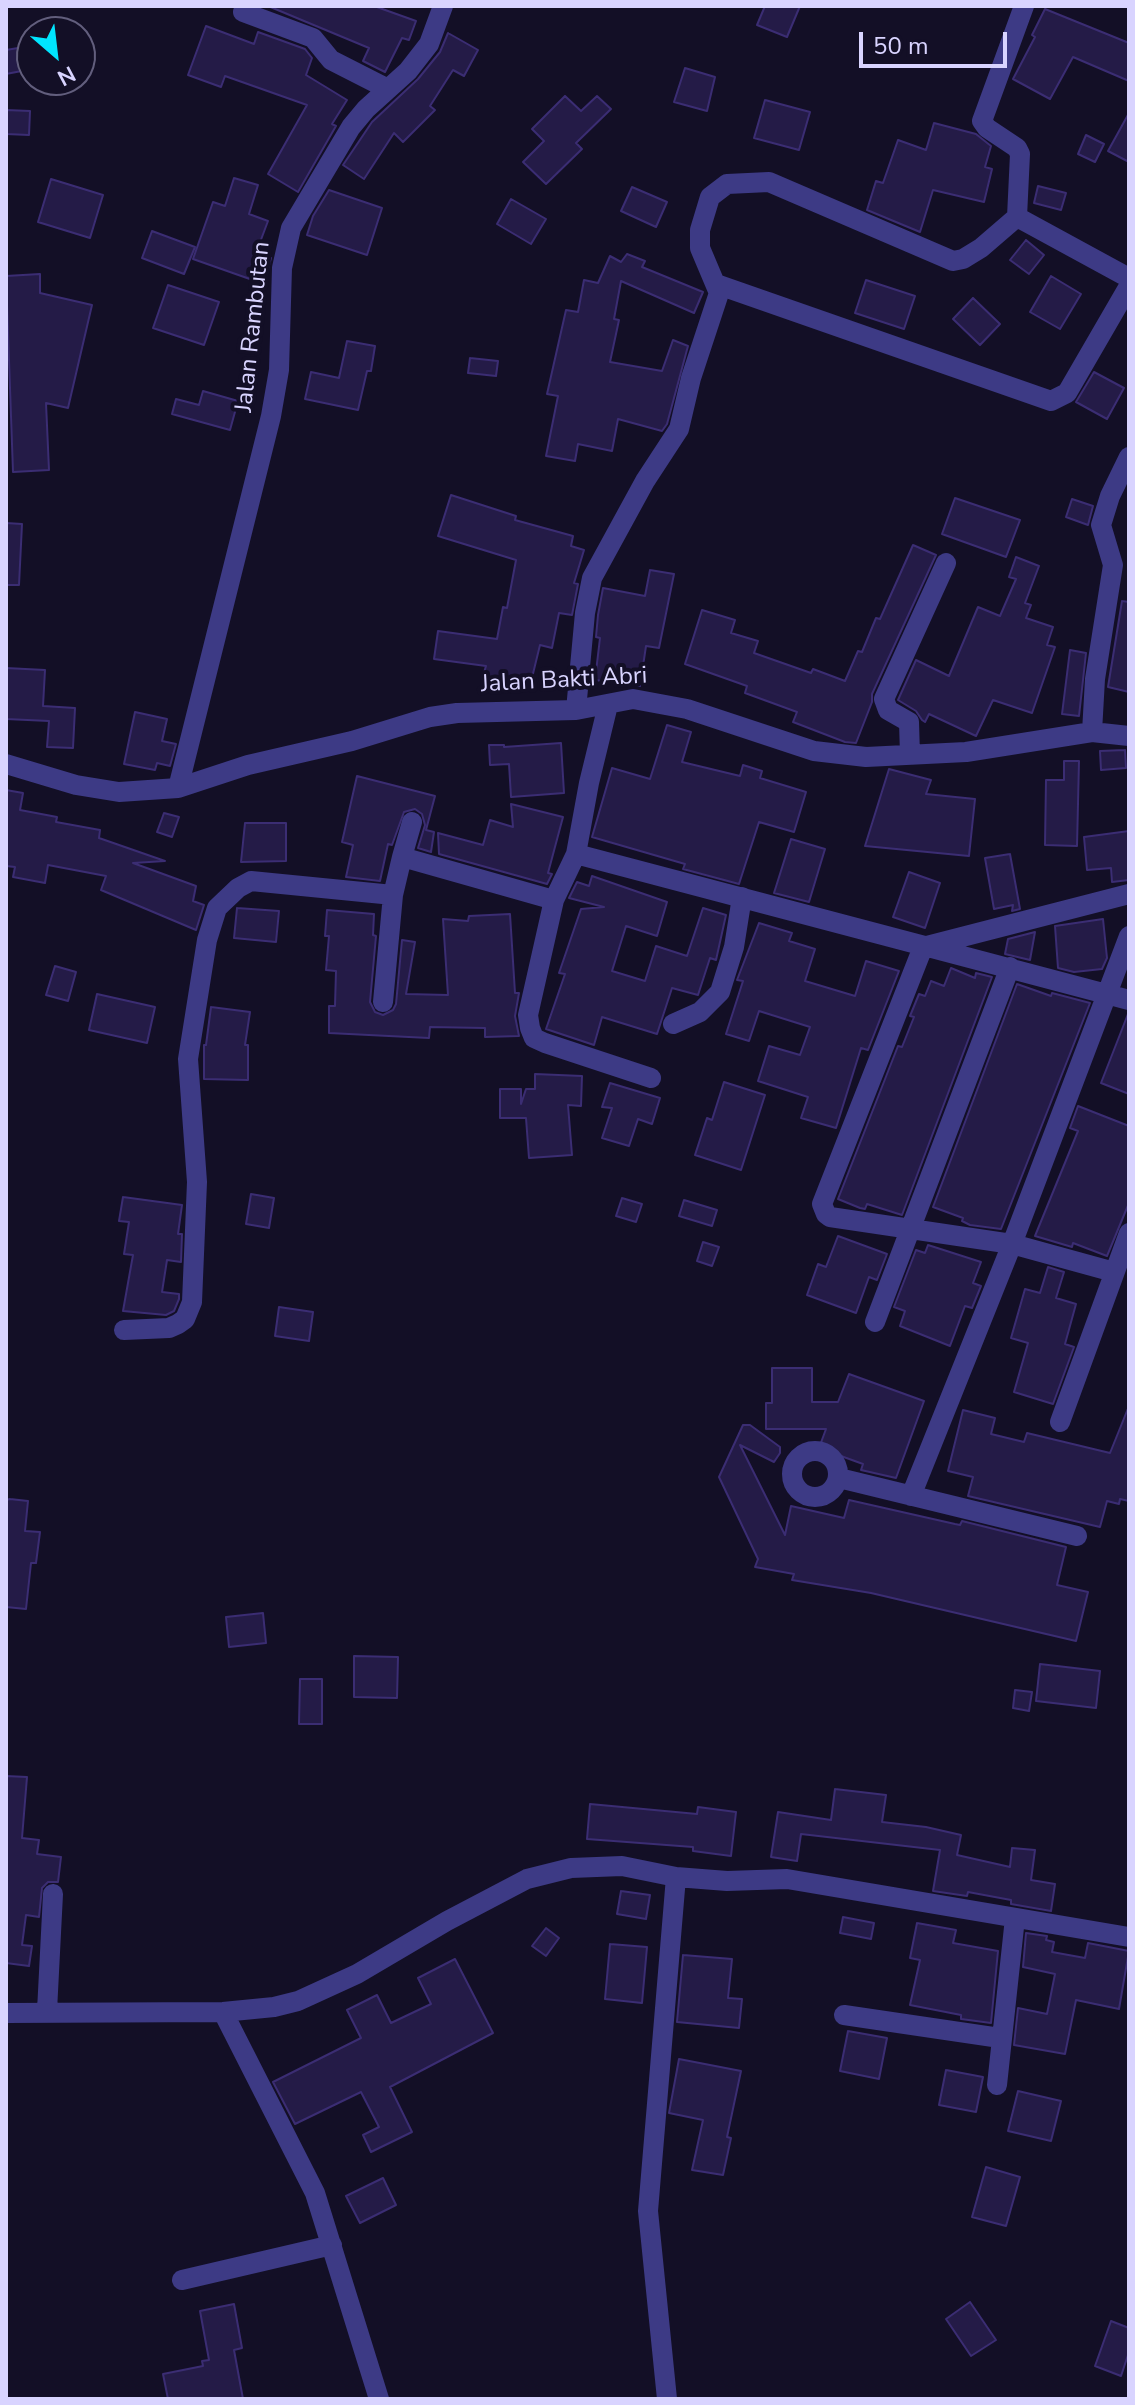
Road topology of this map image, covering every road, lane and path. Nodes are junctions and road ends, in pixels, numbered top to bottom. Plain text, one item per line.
1 (443, 6) edge
2 (1024, 6) edge
3 (243, 12) dead end
4 (386, 88) junction
5 (1017, 217) junction
6 (1129, 278) edge
7 (716, 284) junction
8 (1129, 286) edge
9 (1129, 457) edge
10 (946, 563) dead end
11 (608, 705) junction
12 (576, 710) junction
13 (1092, 732) junction
14 (1129, 736) edge
15 (910, 755) junction
16 (6, 764) edge
17 (178, 788) junction
18 (412, 822) dead end
19 (576, 854) junction
20 (402, 857) junction
21 (1129, 894) edge
22 (393, 895) junction
23 (742, 897) junction
24 (554, 900) junction
25 (1129, 936) edge
26 (923, 947) junction
27 (1010, 967) junction
28 (1109, 993) junction
29 (1129, 1000) edge
30 (383, 1002) dead end
31 (673, 1024) dead end
32 (651, 1078) dead end
33 (911, 1228) junction
34 (1129, 1233) edge
35 (1012, 1244) junction
36 (1121, 1264) edge
37 (875, 1322) dead end
38 (124, 1330) dead end
39 (1060, 1422) dead end
40 (839, 1478) dead end
41 (911, 1496) junction
42 (1077, 1536) dead end
43 (676, 1877) junction
44 (53, 1894) dead end
45 (1015, 1918) junction
46 (1129, 1937) edge
47 (47, 2011) junction
48 (223, 2012) junction
49 (6, 2013) edge
50 (844, 2015) dead end
51 (1000, 2038) junction
52 (997, 2085) dead end
53 (332, 2245) junction
54 (182, 2280) dead end
55 (378, 2399) edge
56 (667, 2399) edge

1 - 4 street, Jalan Rambutan
2 - 5 street
3 - 4 street
4 - 17 street, Jalan Rambutan
5 - 6 street
5 - 7 street
7 - 8 street
7 - 12 street
9 - 13 street
10 - 15 street
11 - 12 street, Jalan Bakti Abri
11 - 15 street, Jalan Bakti Abri
11 - 19 street
12 - 17 street, Jalan Bakti Abri
13 - 14 street, Jalan Bakti Abri
13 - 15 street, Jalan Bakti Abri
16 - 17 street, Jalan Bakti Abri
18 - 20 street
19 - 23 street
19 - 24 street
20 - 22 street
20 - 24 street
21 - 26 street
22 - 30 street
22 - 38 street
23 - 26 street
23 - 31 street
24 - 32 street
25 - 28 street
26 - 27 street
26 - 33 street
27 - 28 street
27 - 33 street
28 - 29 street
28 - 35 street
33 - 35 street
33 - 37 street
34 - 36 street
35 - 36 street
35 - 41 street
36 - 39 street
40 - 41 street
41 - 42 street
43 - 45 street
43 - 48 street
43 - 56 street
44 - 47 street
45 - 46 street
45 - 51 street
47 - 48 street
47 - 49 street
48 - 53 street
50 - 51 street
51 - 52 street
53 - 54 street
53 - 55 street

